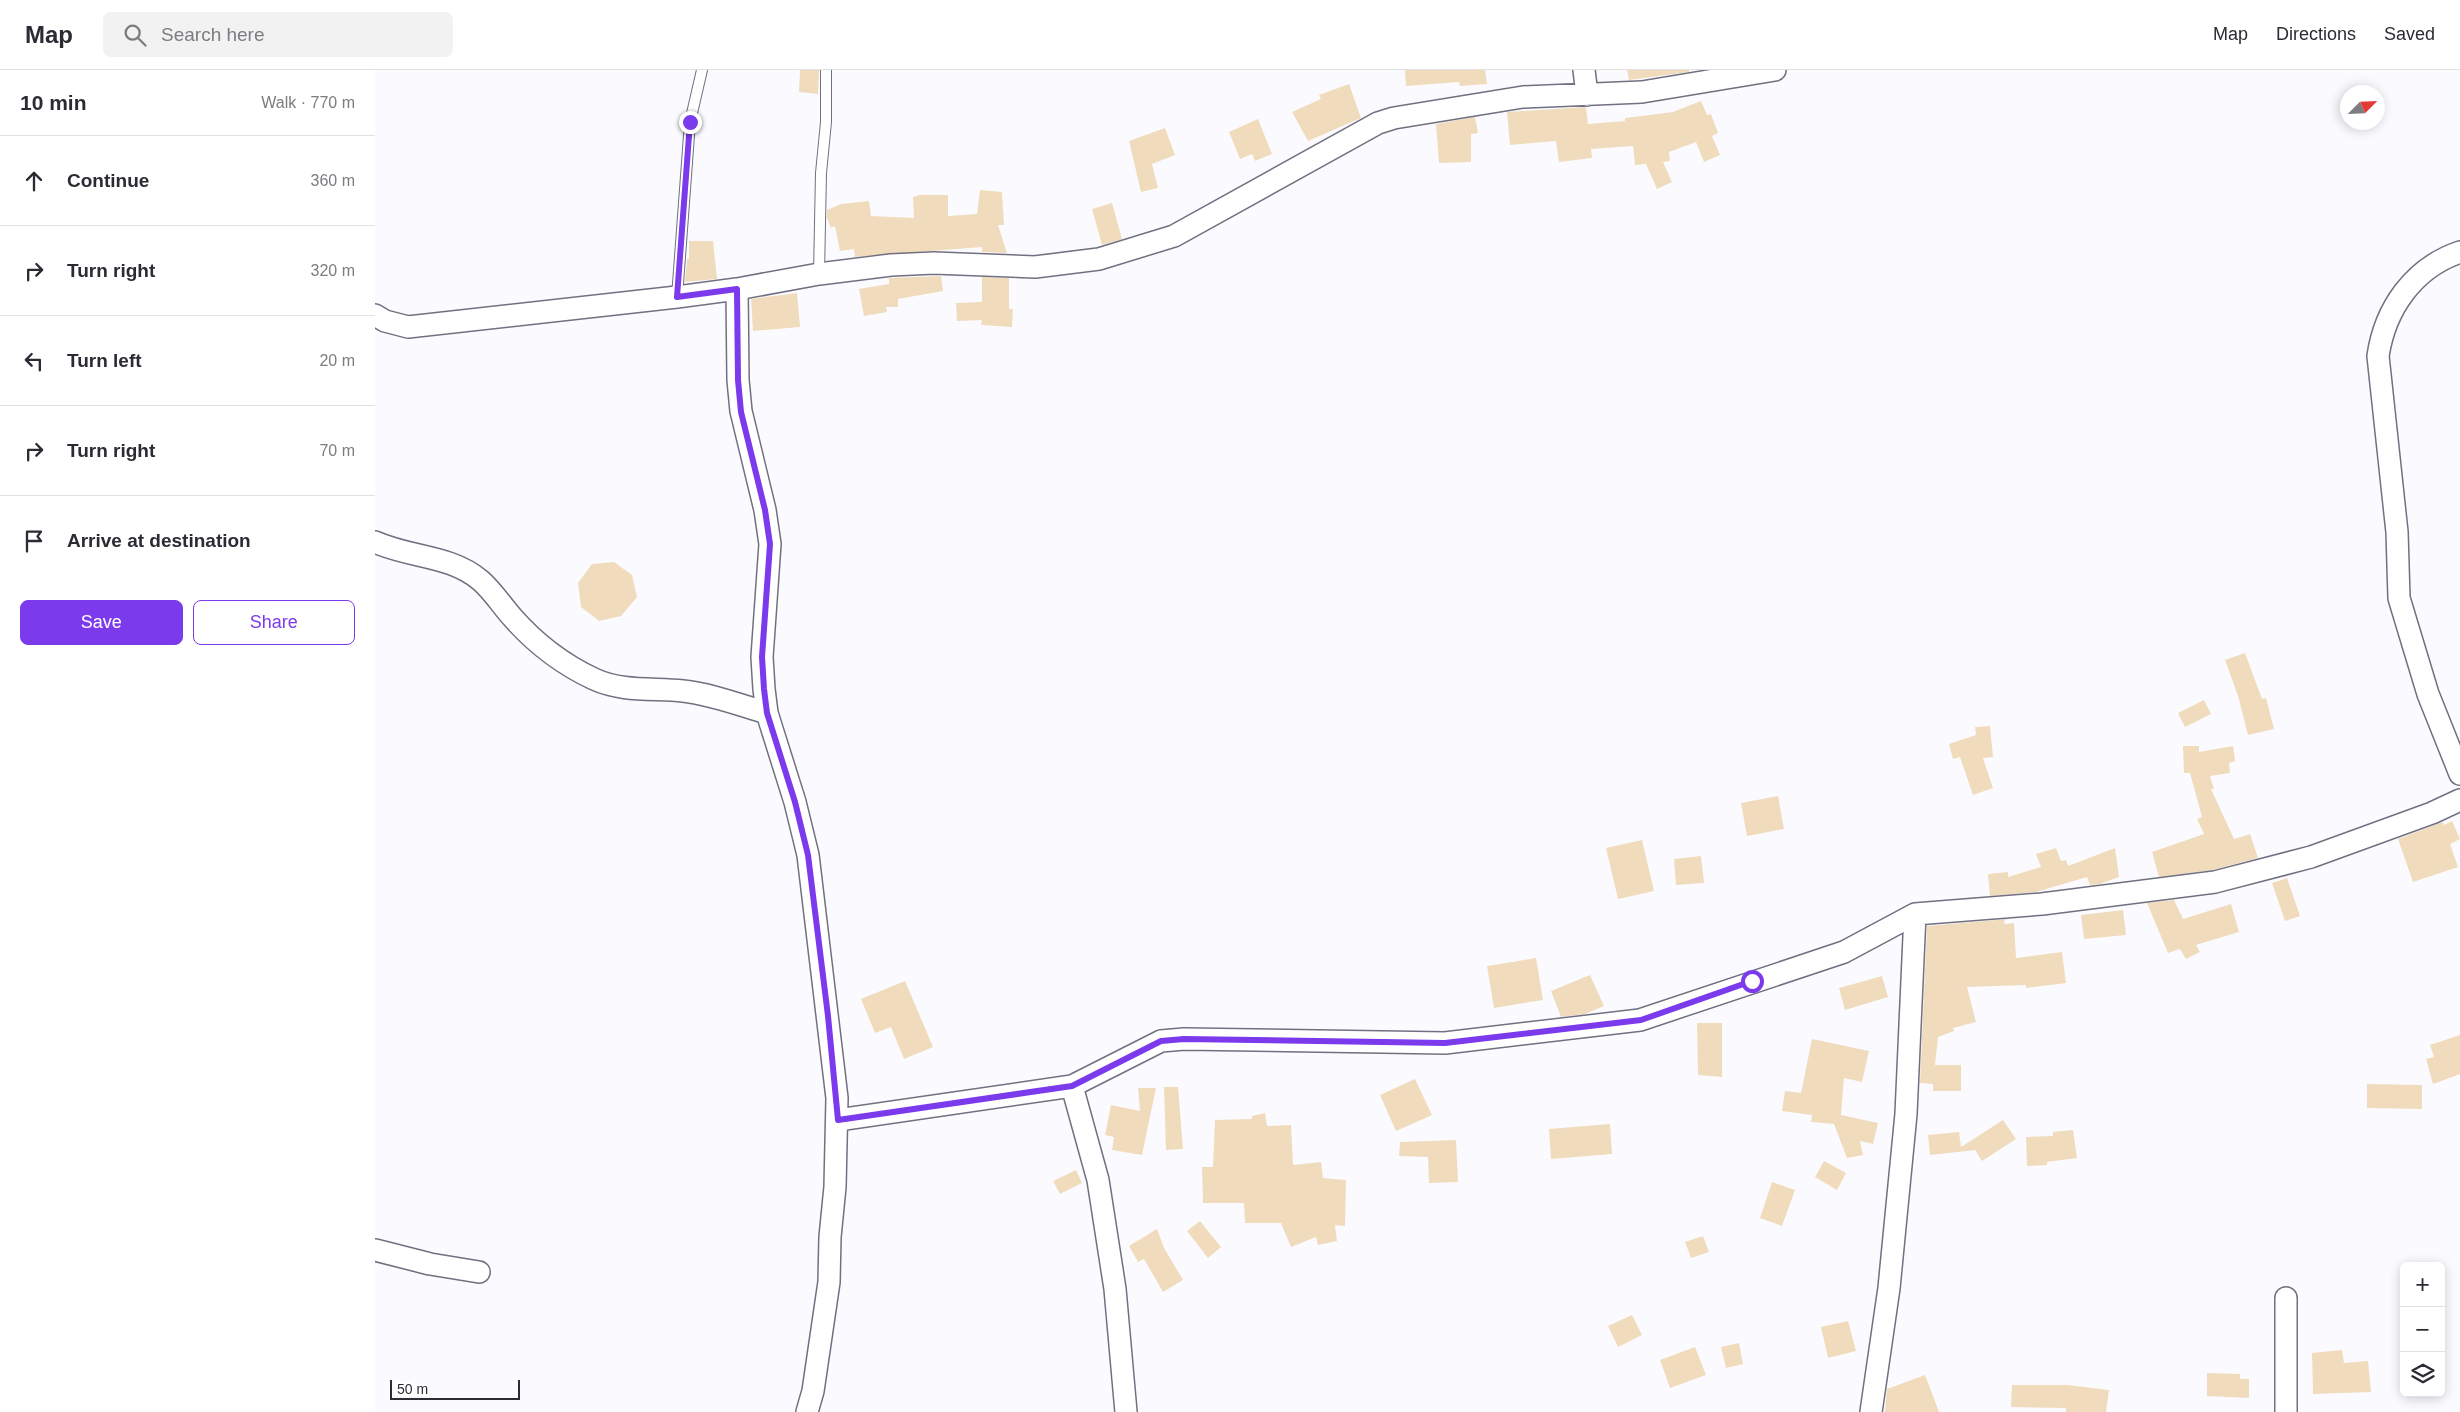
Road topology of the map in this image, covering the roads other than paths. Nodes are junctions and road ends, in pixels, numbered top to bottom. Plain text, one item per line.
1 (702, 70) edge
2 (826, 70) edge
3 (1584, 70) edge
4 (1775, 70) edge
5 (1587, 95) junction
6 (2460, 252) edge
7 (819, 274) junction
8 (737, 289) junction
9 (677, 297) junction
10 (375, 315) edge
11 (375, 542) edge
12 (767, 713) junction
13 (2460, 774) edge
14 (2460, 800) edge
15 (1915, 914) junction
16 (1072, 1086) junction
17 (838, 1120) junction
18 (375, 1250) edge
19 (479, 1272) dead end
20 (2286, 1298) dead end
21 (807, 1412) edge
22 (1126, 1412) edge
23 (1871, 1412) edge
24 (2286, 1412) edge

1 - 9 lane
2 - 7 lane
3 - 5 street
4 - 5 street
5 - 7 street
6 - 13 street
7 - 8 street
8 - 9 street
8 - 12 street
9 - 10 street
11 - 12 street
12 - 17 street
14 - 15 street
15 - 16 street
15 - 23 street
16 - 17 street
16 - 22 street
17 - 21 street
18 - 19 street
20 - 24 street

